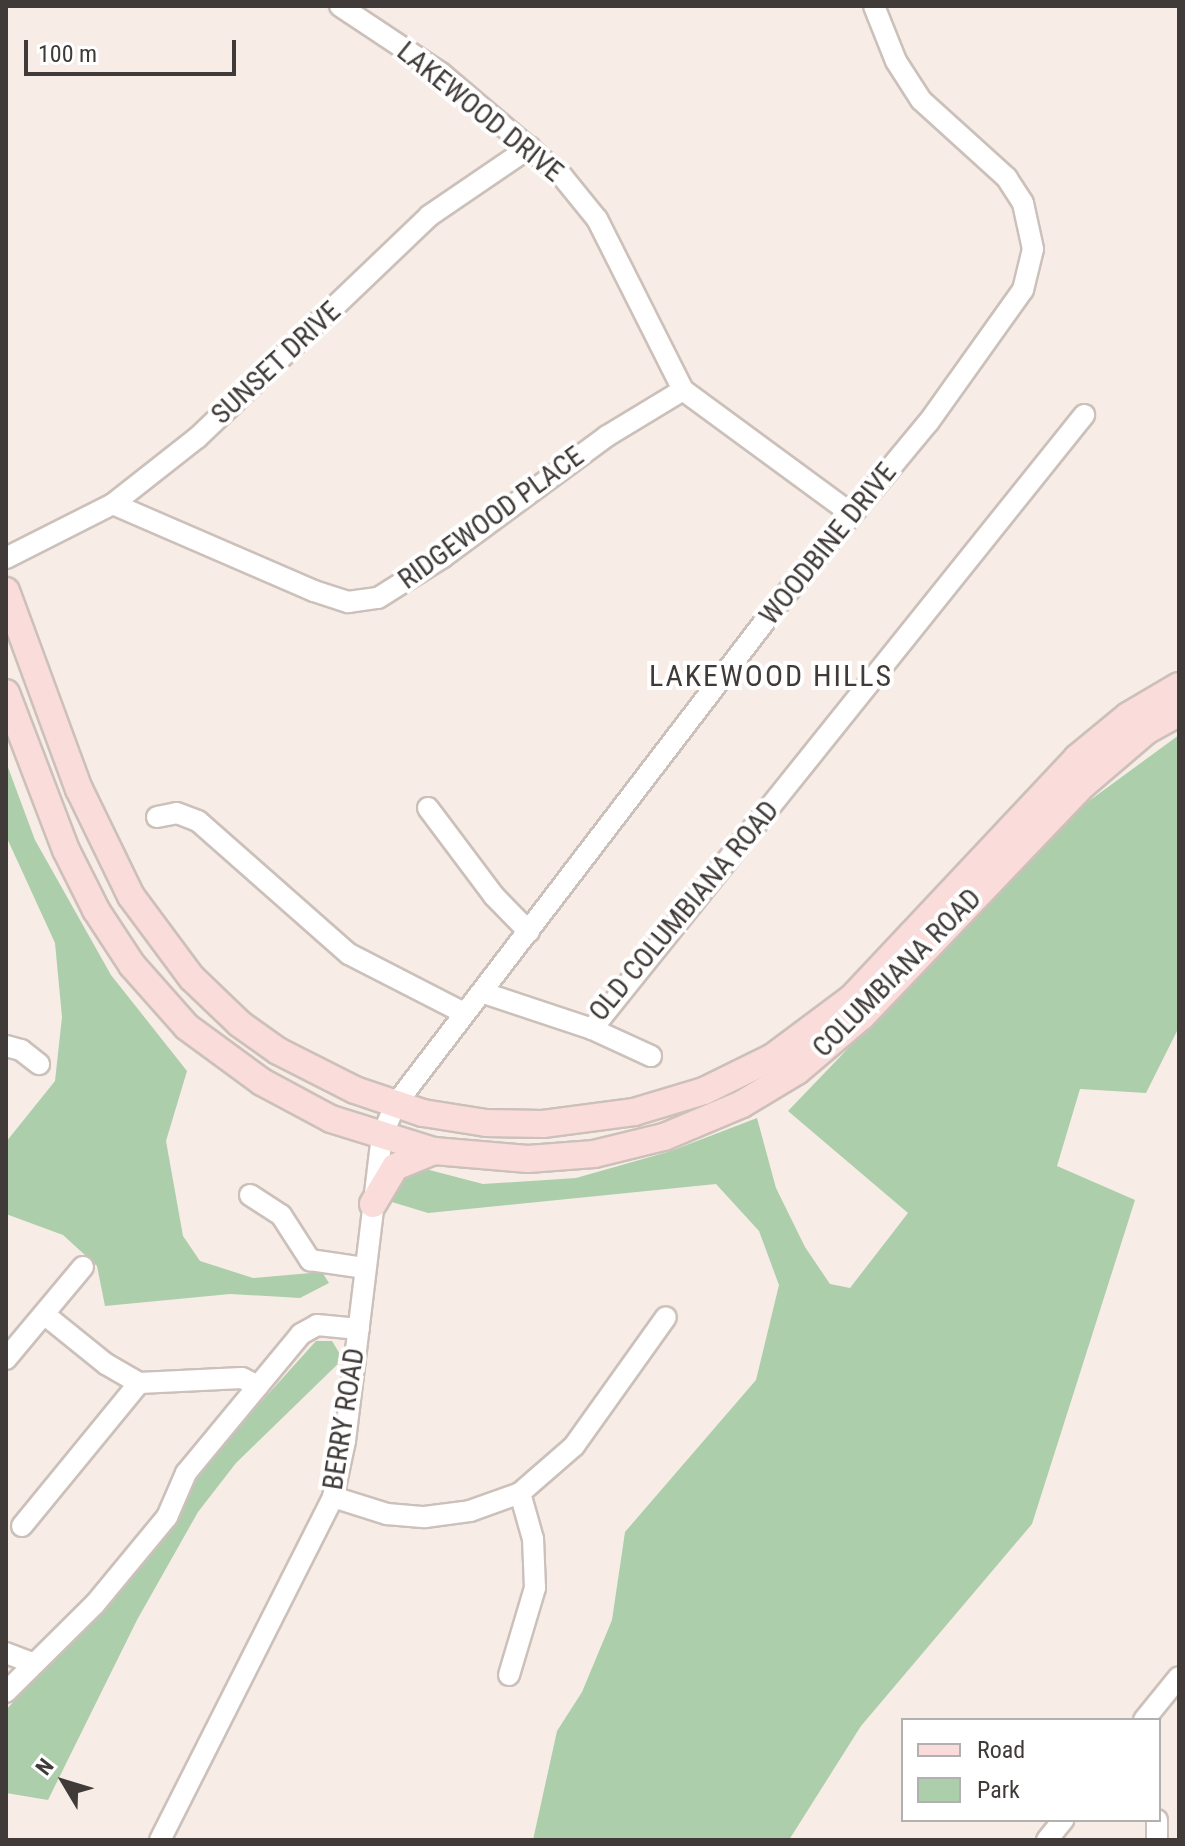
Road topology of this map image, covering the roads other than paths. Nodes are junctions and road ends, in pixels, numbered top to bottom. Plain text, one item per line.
1 (340, 6) edge
2 (874, 6) edge
3 (530, 147) junction
4 (683, 390) junction
5 (1084, 415) dead end
6 (113, 504) junction
7 (852, 514) junction
8 (6, 558) edge
9 (6, 591) edge
10 (1179, 686) edge
11 (6, 693) edge
12 (1179, 713) edge
13 (428, 808) dead end
14 (157, 817) dead end
15 (529, 932) junction
16 (484, 993) junction
17 (860, 1004) junction
18 (464, 1013) junction
19 (592, 1029) junction
20 (6, 1046) edge
21 (651, 1056) dead end
22 (39, 1064) dead end
23 (395, 1105) junction
24 (382, 1136) junction
25 (434, 1151) junction
26 (250, 1195) dead end
27 (373, 1204) junction
28 (83, 1267) dead end
29 (365, 1268) junction
30 (44, 1314) junction
31 (666, 1317) dead end
32 (359, 1329) junction
33 (6, 1359) edge
34 (139, 1383) junction
35 (258, 1386) junction
36 (520, 1493) junction
37 (333, 1497) junction
38 (22, 1526) dead end
39 (6, 1653) edge
40 (32, 1663) junction
41 (509, 1675) dead end
42 (1179, 1677) edge
43 (6, 1692) edge
44 (1146, 1718) edge
45 (1061, 1822) edge
46 (160, 1840) edge
47 (1047, 1840) edge

1 - 3 street, LAKEWOOD DRIVE
2 - 7 street, WOODBINE DRIVE
3 - 4 street, LAKEWOOD DRIVE
3 - 6 street, SUNSET DRIVE
4 - 6 street, RIDGEWOOD PLACE
4 - 7 street, LAKEWOOD DRIVE
5 - 19 street, OLD COLUMBIANA ROAD
6 - 8 street, SUNSET DRIVE
7 - 15 street, WOODBINE DRIVE
9 - 23 main road, COLUMBIANA ROAD
10 - 17 main road, COLUMBIANA ROAD
11 - 24 main road, COLUMBIANA ROAD
12 - 17 main road, COLUMBIANA ROAD
13 - 15 street
14 - 18 street
15 - 16 street, WOODBINE DRIVE
16 - 18 street, WOODBINE DRIVE
16 - 19 street, OLD COLUMBIANA ROAD
17 - 23 main road, COLUMBIANA ROAD
17 - 25 main road, COLUMBIANA ROAD
18 - 23 street, WOODBINE DRIVE
19 - 21 street
20 - 22 street
23 - 24 street, BERRY ROAD
24 - 25 main road, COLUMBIANA ROAD
24 - 27 street, BERRY ROAD
25 - 27 main road
26 - 29 street
27 - 29 street, BERRY ROAD
28 - 30 street
29 - 32 street, BERRY ROAD
30 - 33 street
30 - 34 street
31 - 36 street
32 - 35 street
32 - 37 street, BERRY ROAD
34 - 35 street
34 - 38 street
35 - 40 street
36 - 37 street
36 - 41 street
37 - 46 street, BERRY ROAD
39 - 40 street
40 - 43 street
42 - 44 street
45 - 47 street

